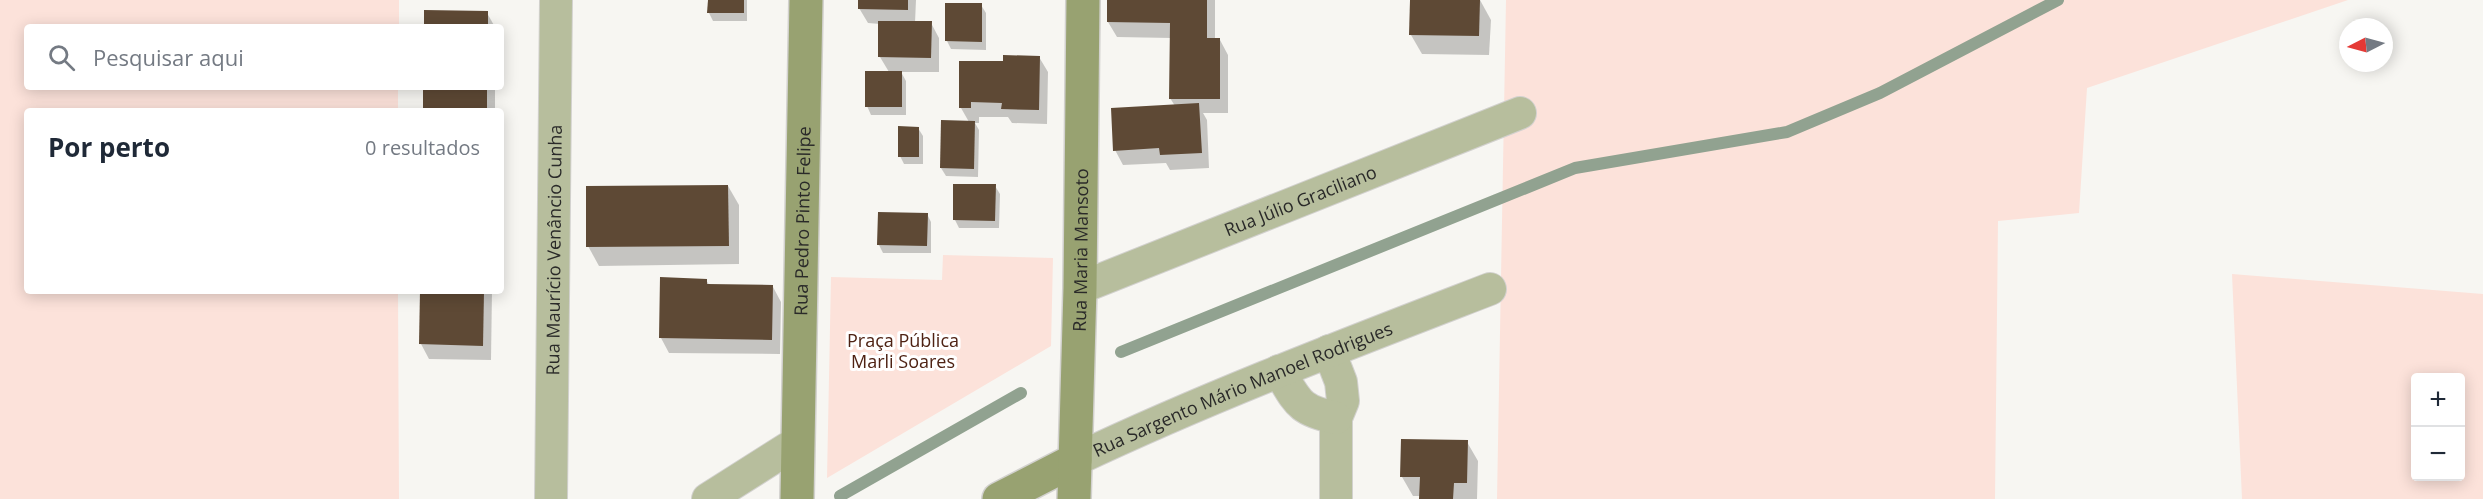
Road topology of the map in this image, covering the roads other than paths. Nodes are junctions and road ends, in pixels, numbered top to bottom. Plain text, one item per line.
1 (556, 0) edge
2 (806, 0) edge
3 (1083, 0) edge
4 (1520, 114) dead end
5 (1080, 288) junction
6 (1490, 289) dead end
7 (1329, 351) junction
8 (1279, 371) junction
9 (1336, 418) junction
10 (798, 442) junction
11 (1075, 460) junction
12 (551, 499) edge
13 (708, 499) edge
14 (797, 499) edge
15 (999, 499) edge
16 (1074, 499) edge
17 (1336, 499) edge

1 - 12 street, Rua Maurício Venâncio Cunha
2 - 10 street, Rua Pedro Pinto Felipe
3 - 5 street, Rua Maria Mansoto
4 - 5 street, Rua Júlio Graciliano
5 - 11 street, Rua Maria Mansoto
6 - 7 street, Rua Sargento Mário Manoel Rodrigues
7 - 8 street, Rua Sargento Mário Manoel Rodrigues
7 - 9 street
8 - 9 street
8 - 11 street, Rua Sargento Mário Manoel Rodrigues
9 - 17 street
10 - 13 street
10 - 14 street, Rua Pedro Pinto Felipe
11 - 15 street, Rua Sargento Mário Manoel Rodrigues
11 - 16 street, Rua Maria Mansoto

